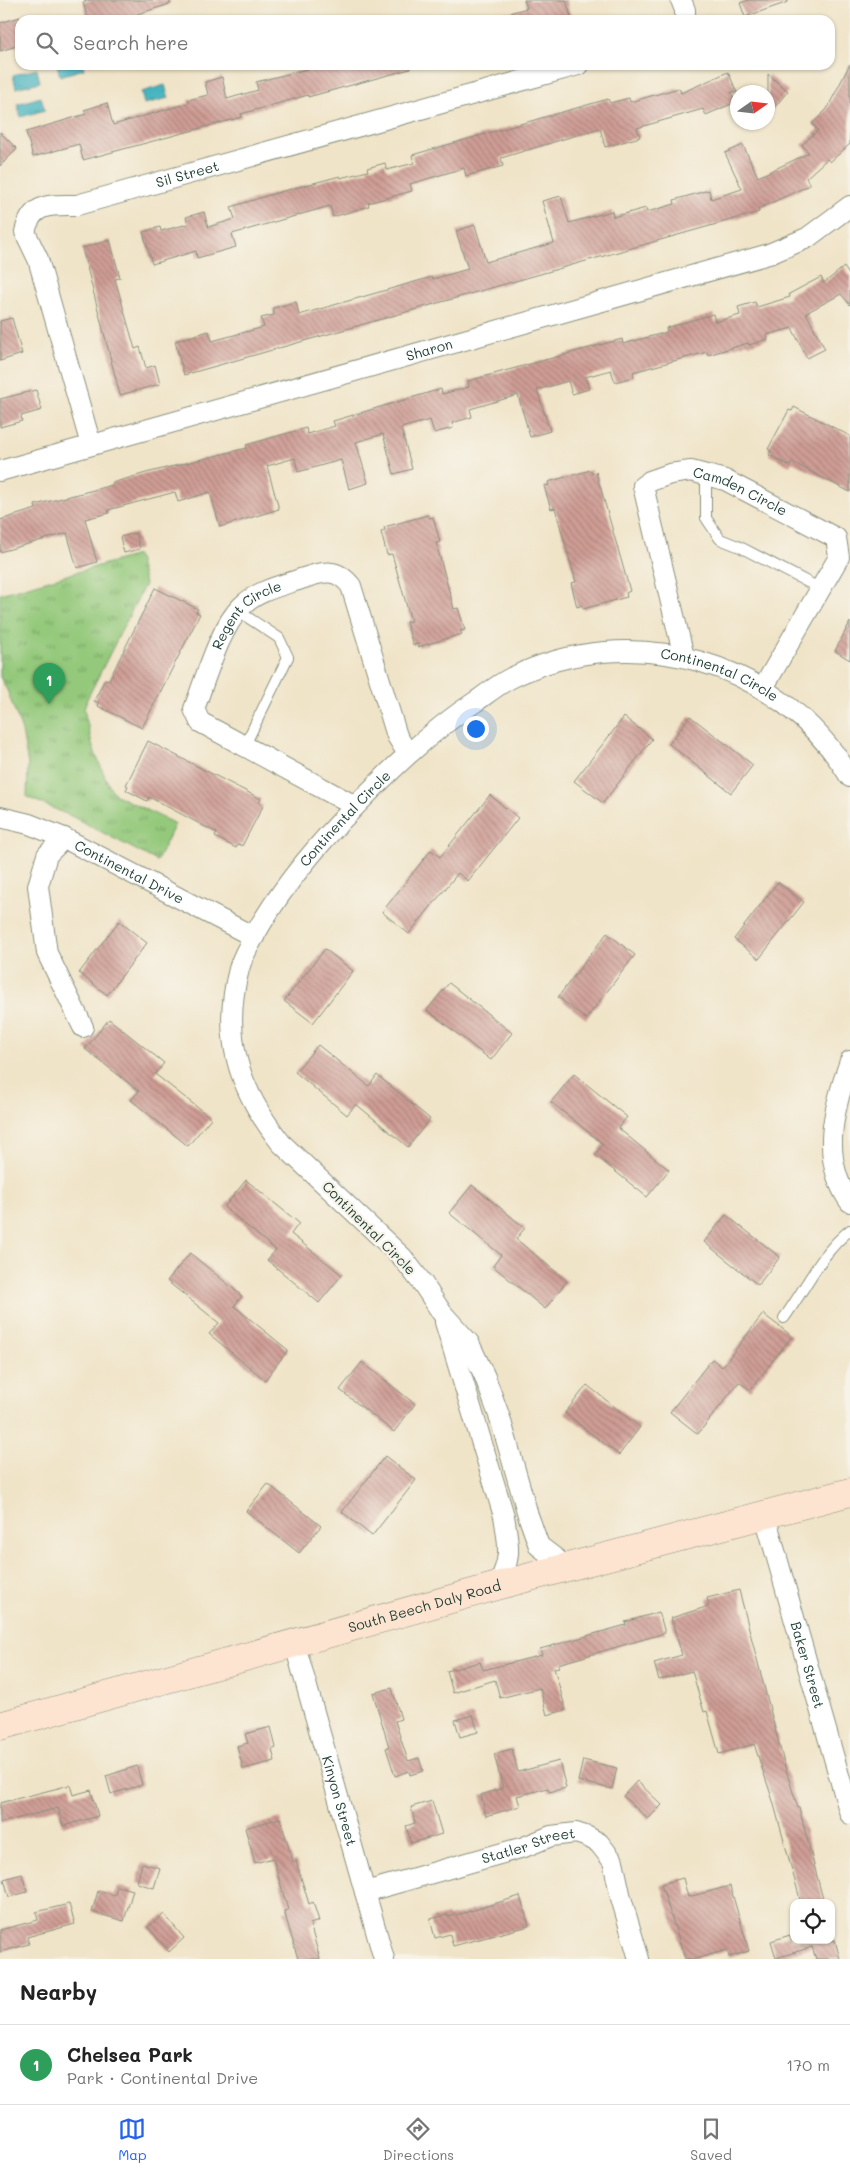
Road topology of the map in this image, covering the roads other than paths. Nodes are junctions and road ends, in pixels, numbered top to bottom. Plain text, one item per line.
1 (681, 0) edge
2 (685, 15) edge
3 (560, 70) edge
4 (850, 206) edge
5 (90, 445) junction
6 (0, 471) edge
7 (706, 475) junction
8 (820, 589) junction
9 (238, 611) junction
10 (684, 657) junction
11 (763, 688) junction
12 (244, 747) junction
13 (408, 754) junction
14 (850, 777) edge
15 (355, 806) junction
16 (0, 817) edge
17 (64, 838) junction
18 (254, 938) junction
19 (83, 1027) dead end
20 (848, 1072) edge
21 (850, 1202) edge
22 (850, 1230) edge
23 (442, 1313) junction
24 (784, 1318) dead end
25 (850, 1492) edge
26 (765, 1516) junction
27 (568, 1568) junction
28 (498, 1586) junction
29 (294, 1645) junction
30 (0, 1726) edge
31 (850, 1814) edge
32 (365, 1892) junction
33 (384, 1959) edge
34 (639, 1959) edge

1 - 2 street
3 - 5 street, Sil Street
4 - 5 street, Sharon
5 - 6 street, Sharon
7 - 8 lane
7 - 8 street, Camden Circle
7 - 10 street, Camden Circle
8 - 11 street, Camden Circle
9 - 12 lane
9 - 12 street, Regent Circle
9 - 13 street, Regent Circle
10 - 11 street, Continental Circle
10 - 13 street, Continental Circle
11 - 14 street, Continental Circle
12 - 15 street, Regent Circle
13 - 15 street, Continental Circle
15 - 18 street, Continental Circle
16 - 17 street, Continental Drive
17 - 18 street, Continental Drive
17 - 19 street
18 - 23 street, Continental Circle
20 - 21 street
22 - 24 lane
23 - 27 street, Continental Circle
23 - 28 street, Continental Circle
25 - 26 street, South Beech Daly Road
26 - 27 street, South Beech Daly Road
26 - 31 street, Baker Street
27 - 28 street, South Beech Daly Road
28 - 29 street, South Beech Daly Road
29 - 30 street, South Beech Daly Road
29 - 32 street, Kinyon Street
32 - 33 street, Kinyon Street
32 - 34 street, Statler Street

